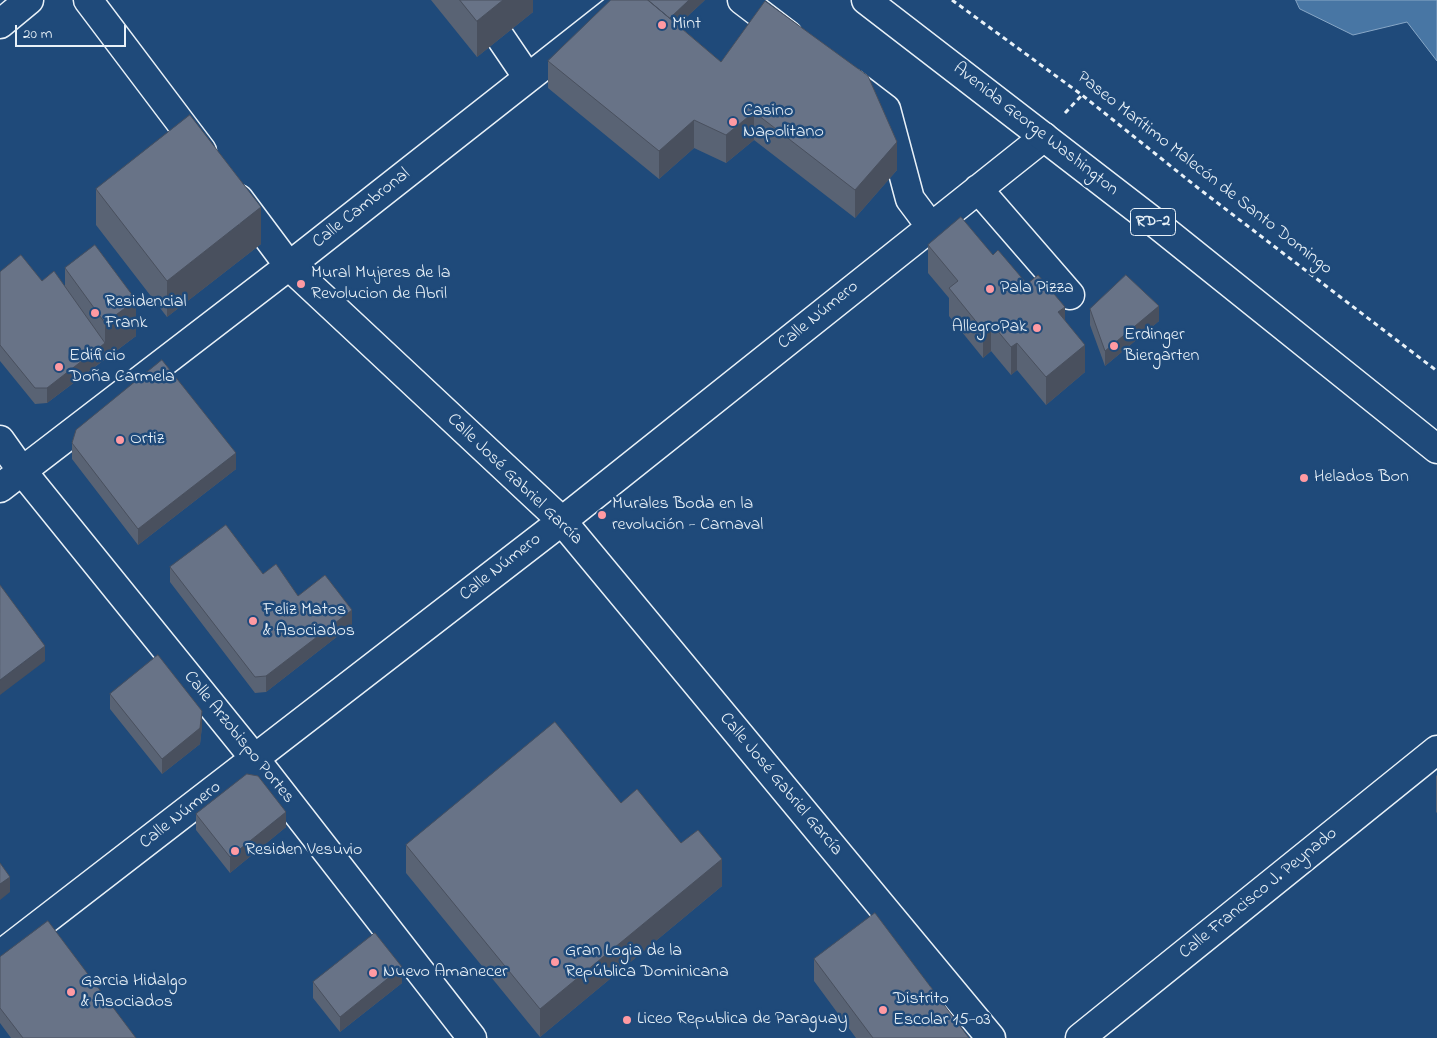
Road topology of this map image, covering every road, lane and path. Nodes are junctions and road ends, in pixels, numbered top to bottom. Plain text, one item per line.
1 (29, 0) edge
2 (88, 0) edge
3 (475, 0) edge
4 (627, 0) edge
5 (742, 0) edge
6 (866, 0) edge
7 (952, 0) edge
8 (0, 24) edge
9 (808, 50) edge
10 (832, 68) edge
11 (528, 78) junction
12 (1044, 137) junction
13 (978, 189) junction
14 (931, 227) junction
15 (289, 266) junction
16 (1070, 295) dead end
17 (1437, 371) edge
18 (0, 440) edge
19 (1437, 449) edge
20 (22, 471) junction
21 (0, 488) edge
22 (562, 521) junction
23 (1437, 750) edge
24 (255, 759) junction
25 (0, 955) edge
26 (472, 1038) edge
27 (991, 1038) edge
28 (1080, 1038) edge

1 - 8 street
2 - 15 street, Calle José Gabriel García
3 - 11 street
4 - 11 street, Calle Cambronal
5 - 9 street
6 - 12 street, Avenida George Washington / RD-2
7 - 17 path, Paseo Marítimo Malecón de Santo Domingo
10 - 14 street
11 - 15 street, Calle Cambronal
12 - 13 street, Calle Número
12 - 19 street, Avenida George Washington / RD-2
13 - 14 street, Calle Número
13 - 16 street
14 - 22 street, Calle Número
15 - 20 street, Calle Cambronal
15 - 22 street, Calle José Gabriel García
18 - 20 street, Calle Arzobispo Portes
20 - 21 street, Calle Cambronal
20 - 24 street, Calle Arzobispo Portes
22 - 24 street, Calle Número
22 - 27 street, Calle José Gabriel García
23 - 28 street, Calle Francisco J. Peynado
24 - 25 street, Calle Número
24 - 26 street, Calle Arzobispo Portes

